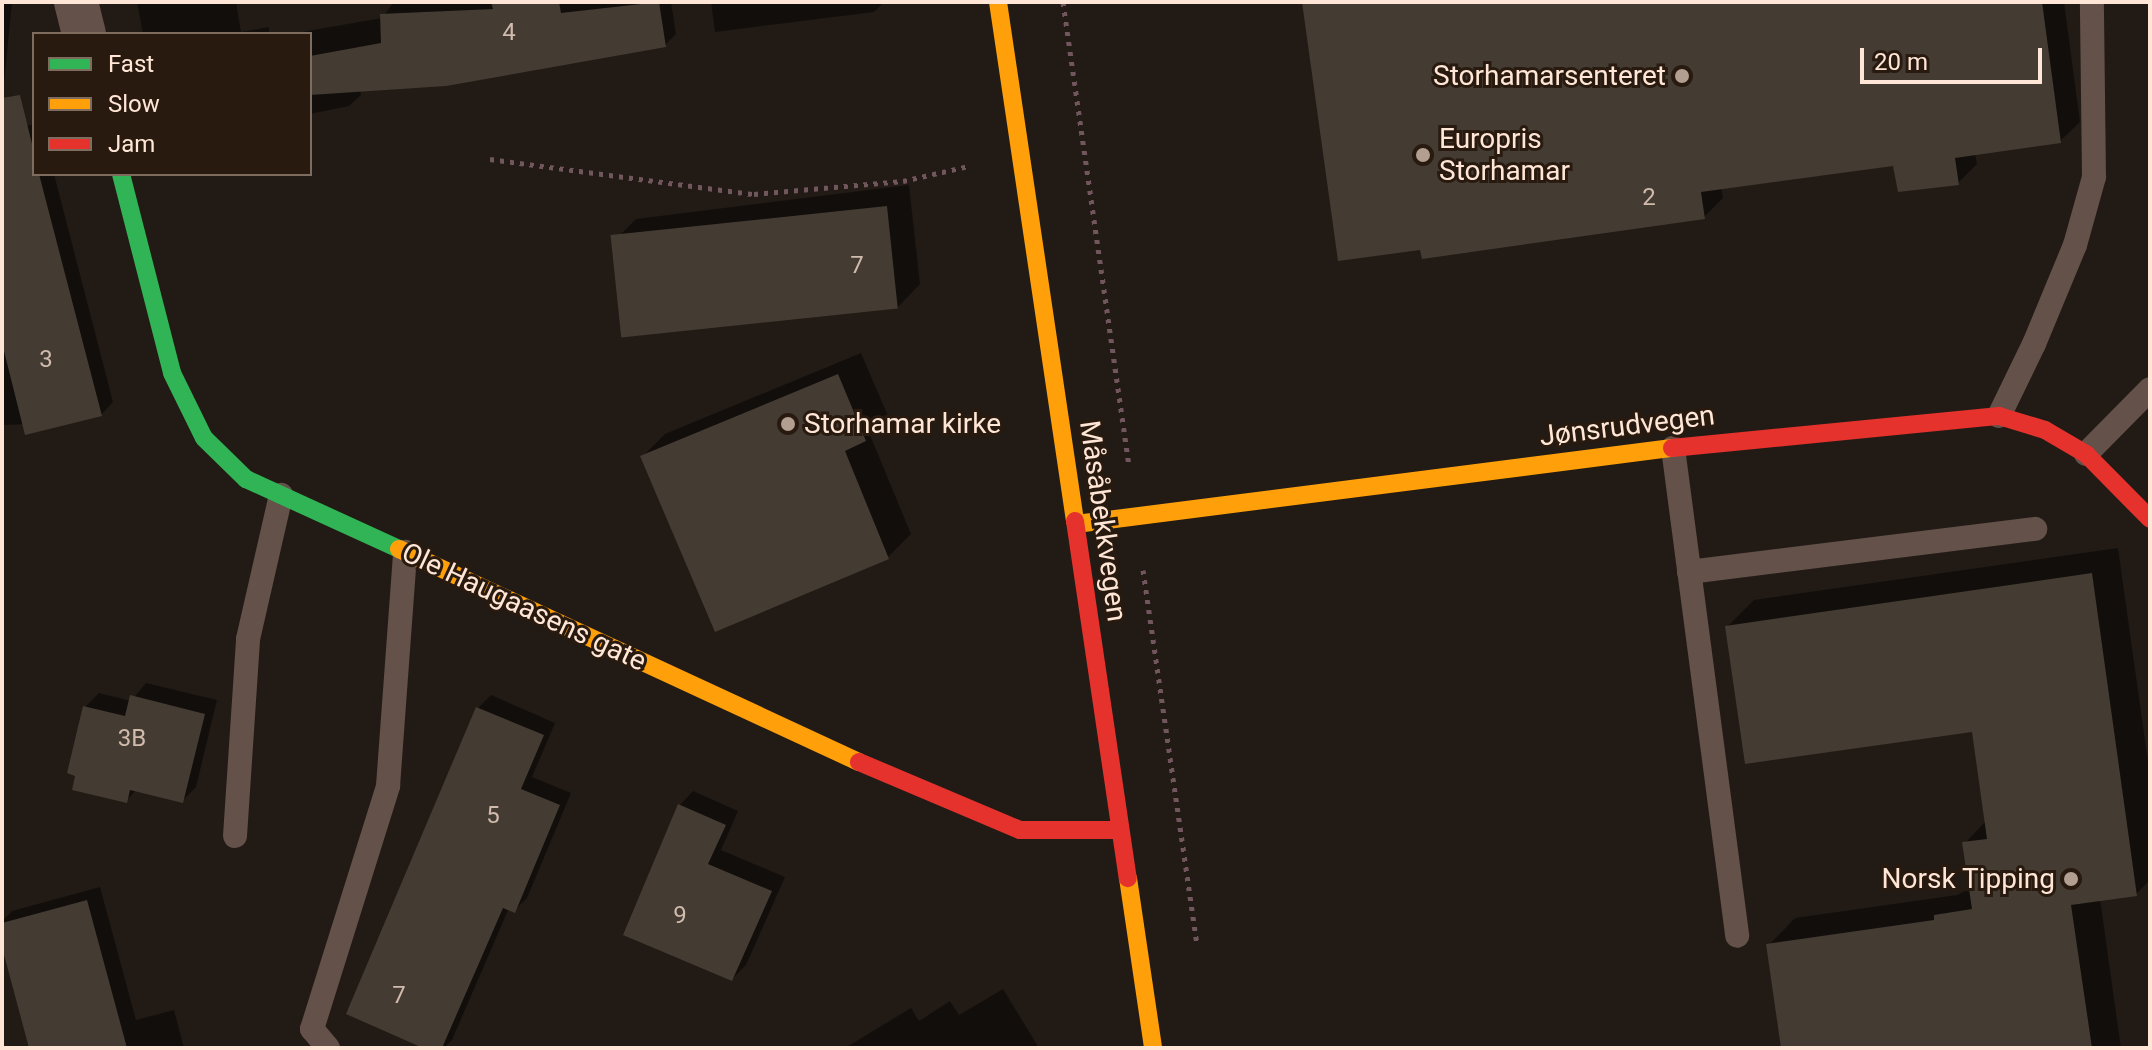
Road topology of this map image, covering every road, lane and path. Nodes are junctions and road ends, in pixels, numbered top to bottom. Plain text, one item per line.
1 (76, 2) edge
2 (998, 2) edge
3 (2092, 2) edge
4 (84, 32) edge
5 (1020, 155) junction
6 (490, 159) dead end
7 (122, 176) edge
8 (2150, 389) edge
9 (1999, 416) junction
10 (1673, 448) junction
11 (2086, 454) junction
12 (281, 495) junction
13 (2150, 519) edge
14 (1076, 524) junction
15 (2035, 529) dead end
16 (405, 552) junction
17 (1689, 572) junction
18 (1119, 830) junction
19 (235, 836) dead end
20 (1737, 936) dead end
21 (328, 1048) edge
22 (1153, 1048) edge

1 - 4 street
2 - 5 street, Måsåbekkvegen
3 - 9 lane
5 - 6 path
5 - 14 street, Måsåbekkvegen
7 - 12 street, Ole Haugaasens gate
8 - 11 lane
9 - 10 street, Jønsrudvegen
9 - 11 street, Jønsrudvegen
10 - 14 street, Jønsrudvegen
10 - 17 lane
11 - 13 street, Jønsrudvegen
12 - 16 street, Ole Haugaasens gate
12 - 19 lane
14 - 18 street, Måsåbekkvegen
15 - 17 lane
16 - 18 street, Ole Haugaasens gate
16 - 21 lane
17 - 20 lane
18 - 22 street, Måsåbekkvegen

